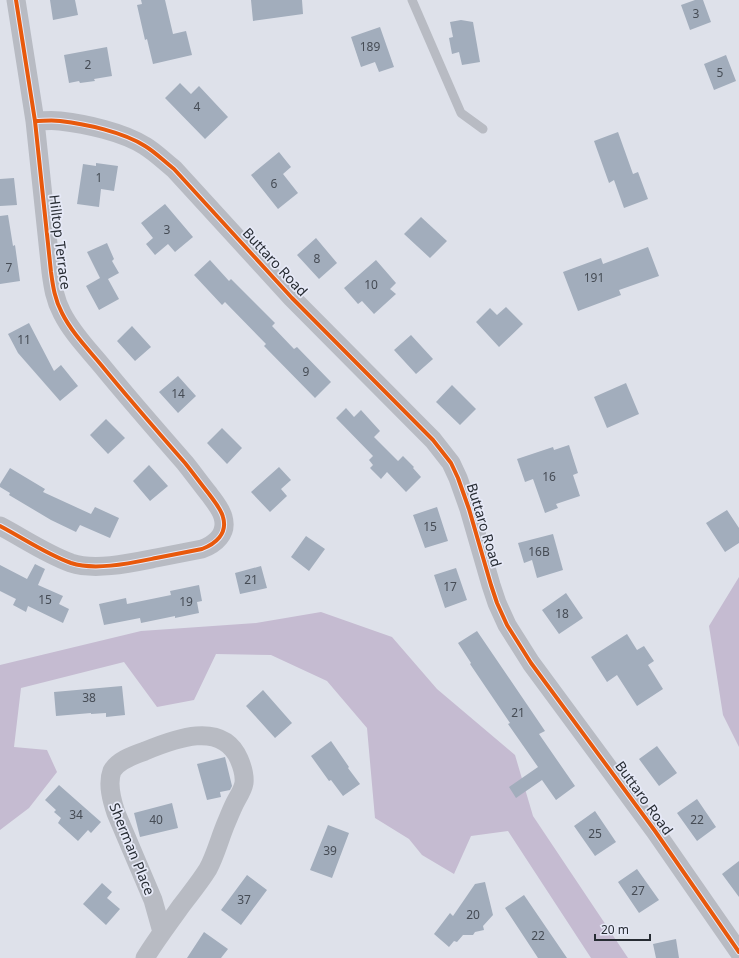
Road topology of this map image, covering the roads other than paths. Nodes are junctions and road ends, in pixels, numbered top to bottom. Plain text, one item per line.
1 (16, 0) edge
2 (412, 0) edge
3 (35, 121) junction
4 (483, 129) dead end
5 (0, 526) edge
6 (162, 932) junction
7 (739, 952) edge
8 (144, 958) edge

1 - 3 street, Hilltop Terrace
2 - 4 lane
3 - 5 street, Hilltop Terrace
3 - 7 street, Buttaro Road
6 - 6 street, Sherman Place
6 - 8 street, Sherman Place

